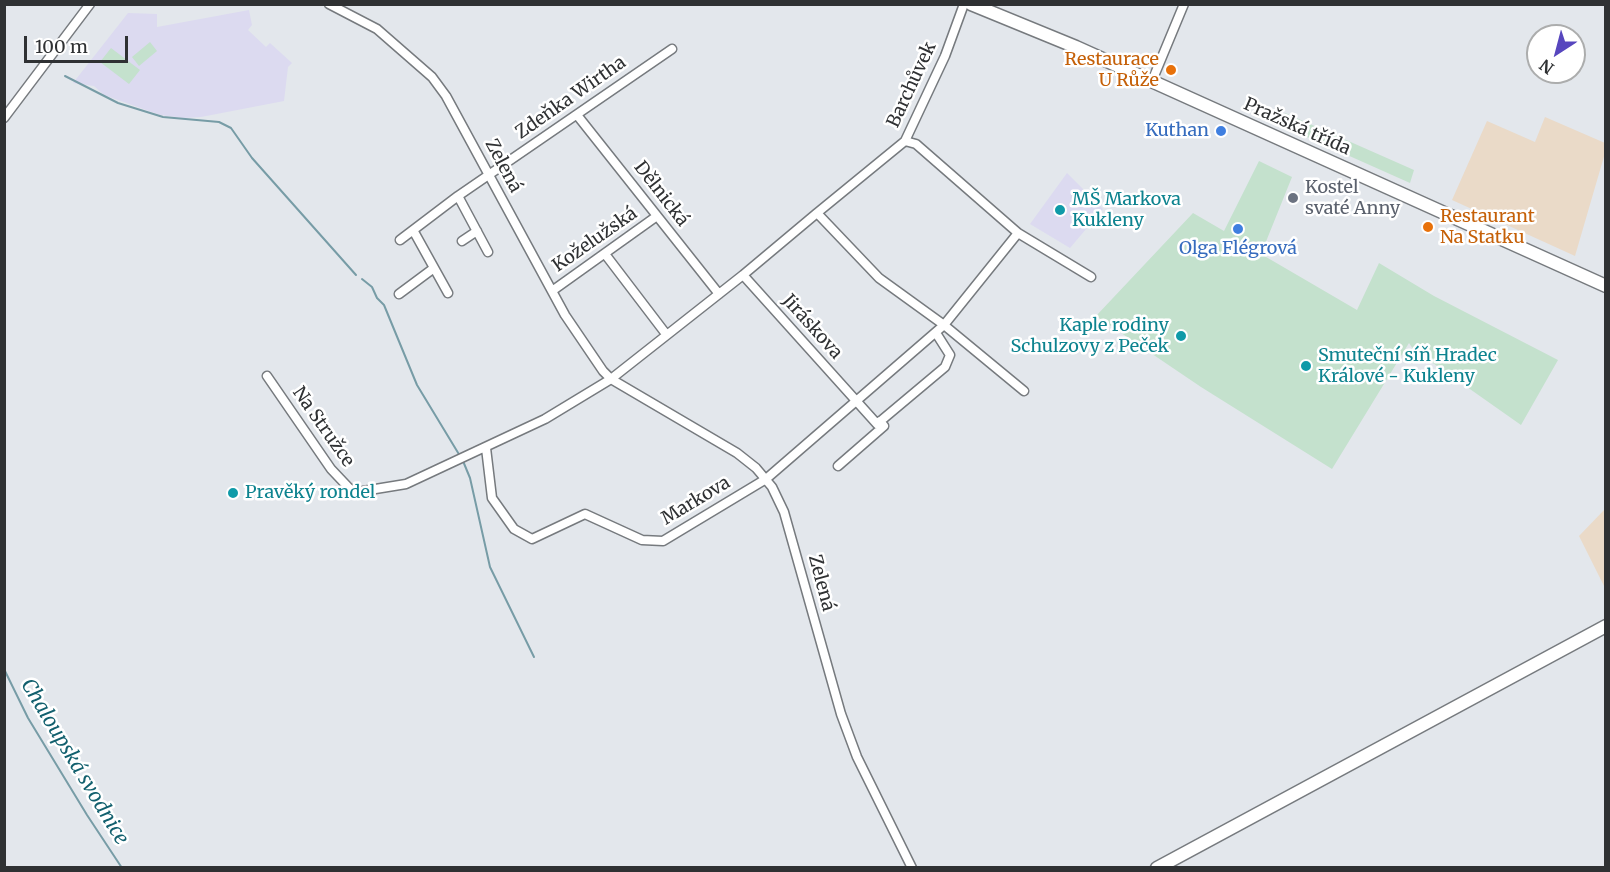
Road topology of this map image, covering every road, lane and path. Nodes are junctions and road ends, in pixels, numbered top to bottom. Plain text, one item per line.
1 (90, 4) edge
2 (329, 4) edge
3 (964, 4) edge
4 (971, 4) edge
5 (1184, 4) edge
6 (672, 49) dead end
7 (1152, 81) junction
8 (577, 115) junction
9 (4, 118) edge
10 (905, 141) junction
11 (489, 176) junction
12 (458, 196) junction
13 (657, 216) junction
14 (815, 216) junction
15 (413, 230) junction
16 (477, 231) junction
17 (1018, 232) junction
18 (400, 240) dead end
19 (462, 241) dead end
20 (488, 252) dead end
21 (605, 254) junction
22 (434, 268) junction
23 (743, 275) junction
24 (1091, 277) dead end
25 (1605, 286) edge
26 (552, 291) junction
27 (448, 293) dead end
28 (399, 294) dead end
29 (719, 294) junction
30 (945, 325) junction
31 (936, 333) junction
32 (666, 334) junction
33 (267, 376) dead end
34 (611, 379) junction
35 (1024, 391) dead end
36 (857, 401) junction
37 (880, 421) junction
38 (486, 448) junction
39 (838, 466) dead end
40 (766, 479) junction
41 (1605, 626) edge
42 (912, 867) edge
43 (1157, 867) edge

1 - 9 street
2 - 11 street, Zelená
3 - 10 street, Barchůvek
4 - 7 street, Pražská třída
5 - 7 street
6 - 8 street, Zdeňka Wirtha
7 - 25 street, Pražská třída
8 - 11 street, Zdeňka Wirtha
8 - 13 street, Dělnická
10 - 14 street, Barchůvek
10 - 17 street
11 - 12 street, Zdeňka Wirtha
11 - 26 street, Zelená
12 - 15 street, Zdeňka Wirtha
12 - 16 street
13 - 21 street, Koželužská
13 - 29 street, Dělnická
14 - 23 street
14 - 30 street
15 - 18 street, Zdeňka Wirtha
15 - 22 street
16 - 19 street
16 - 20 street
17 - 24 street
17 - 30 street, Markova
21 - 26 street, Koželužská
21 - 32 street
22 - 27 street
22 - 28 street
23 - 29 street
23 - 36 street, Jiráskova
26 - 34 street, Zelená
29 - 32 street
30 - 31 street, Markova
30 - 35 street
31 - 36 street, Markova
31 - 37 street
32 - 34 street
33 - 38 street, Na Stružce
34 - 38 street
34 - 40 street, Zelená
36 - 37 street
36 - 40 street, Markova
37 - 39 street
38 - 40 street, Markova
40 - 42 street, Zelená
41 - 43 street

